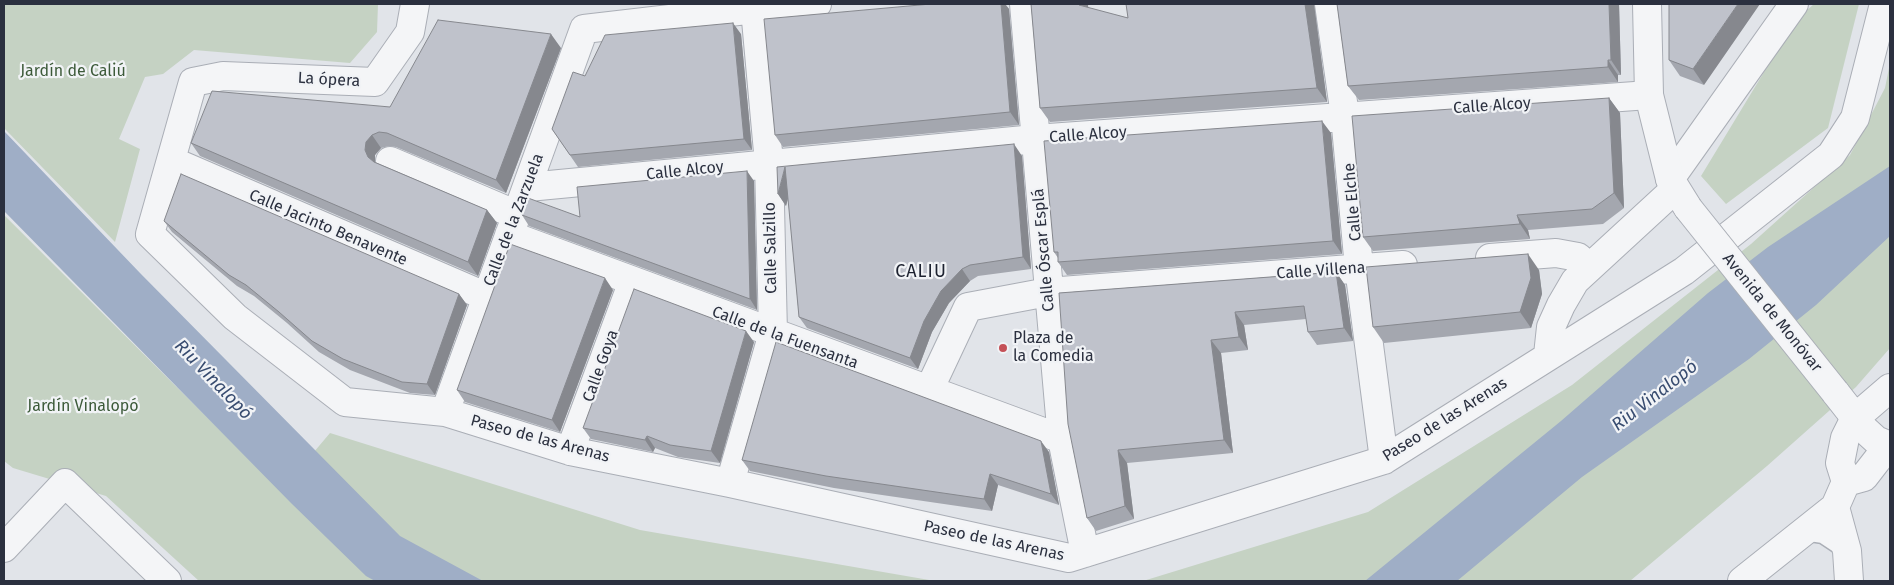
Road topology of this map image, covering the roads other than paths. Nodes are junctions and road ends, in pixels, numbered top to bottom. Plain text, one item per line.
1 (415, 4) edge
2 (817, 4) edge
3 (1024, 4) edge
4 (1329, 4) edge
5 (1647, 4) edge
6 (1794, 4) edge
7 (1884, 4) edge
8 (755, 9) junction
9 (193, 82) joint
10 (1649, 95) junction
11 (1345, 116) junction
12 (1035, 139) junction
13 (172, 160) junction
14 (390, 161) dead end
15 (769, 163) junction
16 (528, 187) junction
17 (1678, 192) junction
18 (513, 225) junction
19 (1467, 260) edge
20 (1428, 263) edge
21 (1589, 267) junction
22 (1359, 268) junction
23 (633, 281) junction
24 (1048, 292) junction
25 (485, 296) junction
26 (773, 333) junction
27 (1548, 355) junction
28 (1890, 388) edge
29 (929, 390) junction
30 (445, 412) junction
31 (1855, 418) junction
32 (1062, 439) junction
33 (1889, 446) edge
34 (570, 451) junction
35 (1384, 460) junction
36 (1846, 482) junction
37 (730, 483) junction
38 (1835, 507) junction
39 (1804, 532) junction
40 (4, 548) edge
41 (1847, 551) junction
42 (1085, 553) junction
43 (167, 581) edge
44 (1742, 581) edge
45 (1850, 581) edge

1 - 9 street, La ópera
2 - 8 street
3 - 12 street, Calle Óscar Esplá
4 - 11 street, Calle Elche
5 - 10 street
6 - 17 street
7 - 27 street, Paseo de las Arenas
8 - 15 street, Calle Salzillo
8 - 16 street, Calle de la Zarzuela
9 - 13 street, Paseo de las Arenas
10 - 11 street, Calle Alcoy
10 - 17 street
11 - 12 street, Calle Alcoy
11 - 22 street, Calle Elche
12 - 15 street, Calle Alcoy
12 - 24 street, Calle Óscar Esplá
13 - 25 street, Calle Jacinto Benavente
13 - 30 street, Paseo de las Arenas
14 - 18 street, Calle de la Fuensanta
15 - 16 street, Calle Alcoy
15 - 26 street, Calle Salzillo
16 - 18 street, Calle de la Zarzuela
17 - 21 street
17 - 31 street, Avenida de Monóvar, bridge
18 - 23 street, Calle de la Fuensanta
18 - 25 street, Calle de la Zarzuela
19 - 21 street
20 - 22 street, Calle Villena
21 - 27 street
22 - 24 street, Calle Villena
22 - 35 street, Calle Elche
23 - 26 street, Calle de la Fuensanta
23 - 34 street, Calle Goya
24 - 29 street
24 - 32 street, Calle Óscar Esplá
25 - 30 street, Calle de la Zarzuela
26 - 29 street, Calle de la Fuensanta
26 - 37 street, Calle Salzillo
27 - 35 street, Paseo de las Arenas
28 - 31 street
29 - 32 street, Calle de la Fuensanta
30 - 34 street, Paseo de las Arenas
31 - 33 street, Avenida de Monóvar
31 - 36 street
32 - 42 street, Calle Óscar Esplá
33 - 36 street
34 - 37 street, Paseo de las Arenas
35 - 42 street, Paseo de las Arenas
36 - 38 street
37 - 42 street, Paseo de las Arenas
38 - 39 street
38 - 41 street
39 - 41 lane
39 - 44 street
40 - 43 street
41 - 45 street

